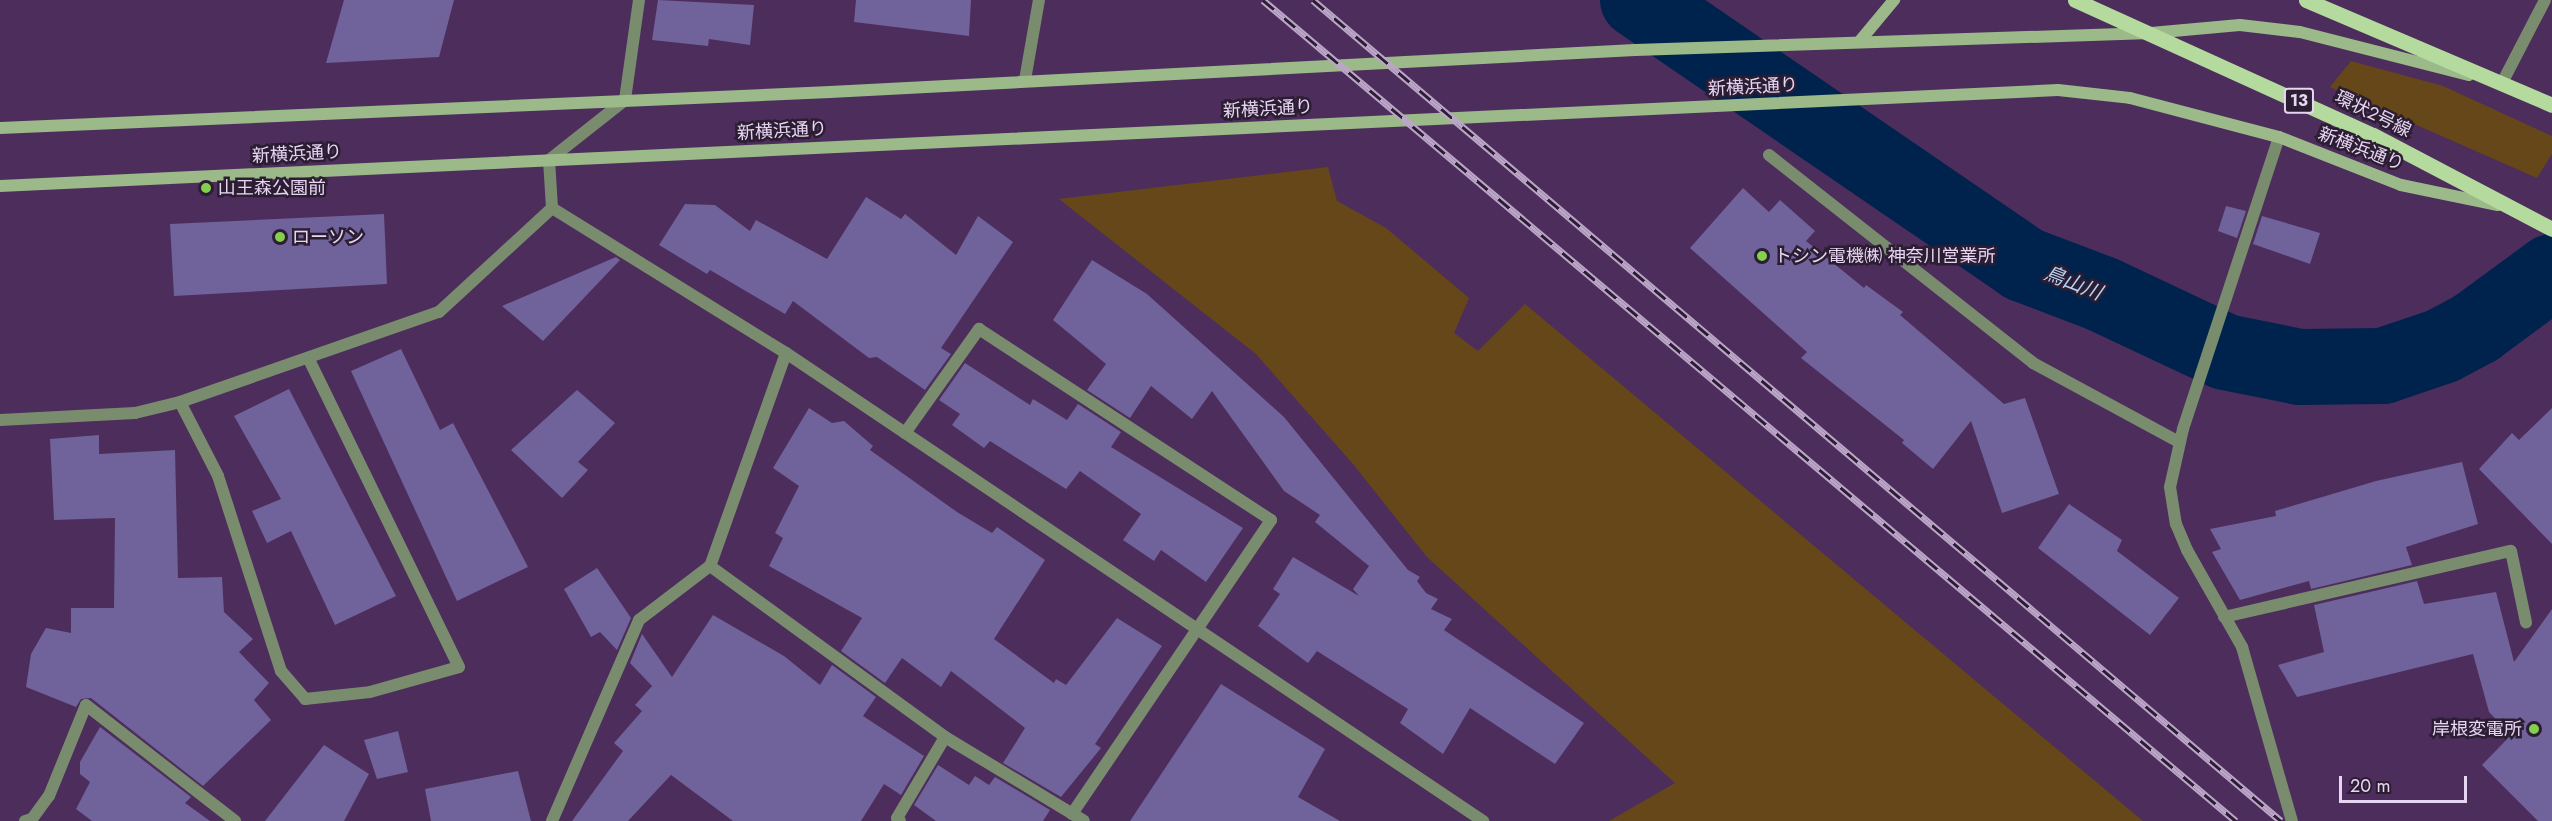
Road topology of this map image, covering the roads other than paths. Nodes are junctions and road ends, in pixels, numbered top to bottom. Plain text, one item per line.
1 (639, 0) edge
2 (1039, 0) edge
3 (1894, 0) edge
4 (2075, 0) edge
5 (2306, 0) edge
6 (2545, 0) edge
7 (2151, 33) junction
8 (1854, 42) junction
9 (1025, 80) junction
10 (2502, 83) junction
11 (625, 100) junction
12 (2552, 105) edge
13 (1, 125) edge
14 (2279, 137) junction
15 (1769, 155) dead end
16 (549, 160) junction
17 (0, 186) edge
18 (552, 208) junction
19 (2520, 209) junction
20 (2552, 229) edge
21 (786, 353) junction
22 (308, 358) junction
23 (180, 402) junction
24 (0, 420) edge
25 (905, 432) junction
26 (2179, 442) junction
27 (710, 566) junction
28 (2224, 617) junction
29 (2526, 622) dead end
30 (1196, 628) junction
31 (945, 737) junction
32 (1072, 814) junction
33 (25, 821) edge
34 (235, 821) edge
35 (552, 821) edge
36 (900, 821) edge
37 (1084, 821) edge
38 (1483, 821) edge
39 (2292, 821) edge

1 - 11 street
2 - 9 street
3 - 8 street
4 - 7 main road, 環状2号線 / 13
5 - 10 main road
6 - 10 street
7 - 8 street, 新横浜通り
7 - 10 street, 新横浜通り
7 - 19 main road, 環状2号線 / 13
8 - 9 street, 新横浜通り
9 - 11 street, 新横浜通り
10 - 12 main road
11 - 13 street, 新横浜通り
11 - 16 street
14 - 16 street, 新横浜通り
14 - 19 street, 新横浜通り
14 - 26 street
15 - 26 street
16 - 17 street, 新横浜通り
16 - 18 street
18 - 21 street
18 - 22 street
19 - 20 main road, 環状2号線 / 13
21 - 25 street
21 - 27 street
22 - 23 street
22 - 23 street
23 - 24 street
25 - 30 street
25 - 30 street
26 - 28 street
27 - 31 street
27 - 35 street
28 - 29 street
28 - 39 street
30 - 32 street
30 - 38 street
31 - 32 street
31 - 36 street
32 - 37 street
33 - 34 street

